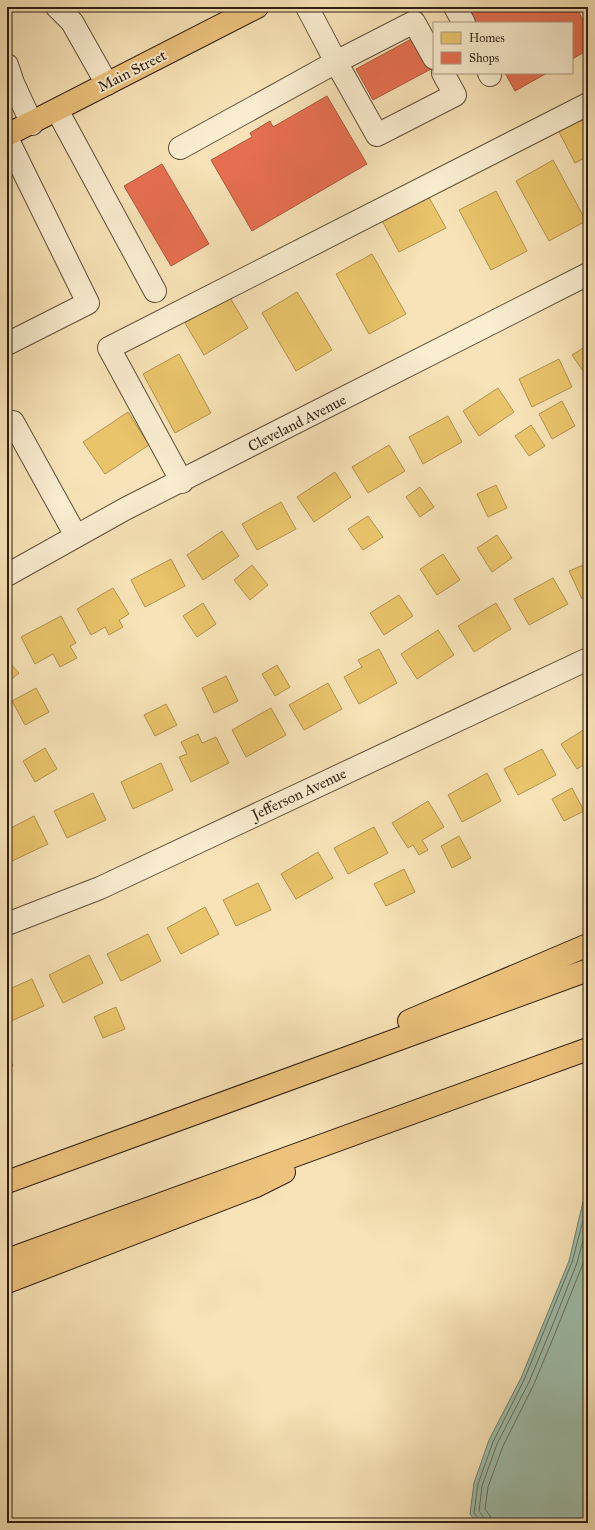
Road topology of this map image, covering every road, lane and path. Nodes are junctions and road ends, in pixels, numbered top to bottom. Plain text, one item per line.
1 (257, 7) edge
2 (307, 7) edge
3 (455, 7) edge
4 (68, 10) edge
5 (463, 22) edge
6 (433, 56) edge
7 (336, 62) junction
8 (7, 65) edge
9 (444, 74) edge
10 (107, 84) junction
11 (588, 104) edge
12 (57, 110) junction
13 (32, 124) junction
14 (7, 137) edge
15 (180, 148) dead end
16 (588, 274) edge
17 (155, 291) dead end
18 (7, 344) edge
19 (13, 422) dead end
20 (182, 482) junction
21 (76, 536) junction
22 (7, 574) edge
23 (588, 659) edge
24 (7, 924) edge
25 (588, 945) edge
26 (588, 970) edge
27 (588, 1048) edge
28 (378, 1125) junction
29 (160, 1126) junction
30 (7, 1182) edge
31 (7, 1260) edge
32 (7, 1282) edge

1 - 10 main road, Main Street
2 - 7 street
3 - 5 street
4 - 10 street
6 - 7 street
7 - 9 street
7 - 15 street
8 - 13 street
10 - 12 main road, Main Street
11 - 20 street
12 - 13 main road, Main Street
12 - 17 street
13 - 14 main road, Main Street
14 - 18 street
16 - 20 street, Cleveland Avenue
19 - 21 street
20 - 21 street, Cleveland Avenue
21 - 22 street, Cleveland Avenue
23 - 24 street, Jefferson Avenue
25 - 29 main road
26 - 29 main road
27 - 28 main road
28 - 31 main road
28 - 32 main road
29 - 30 main road

